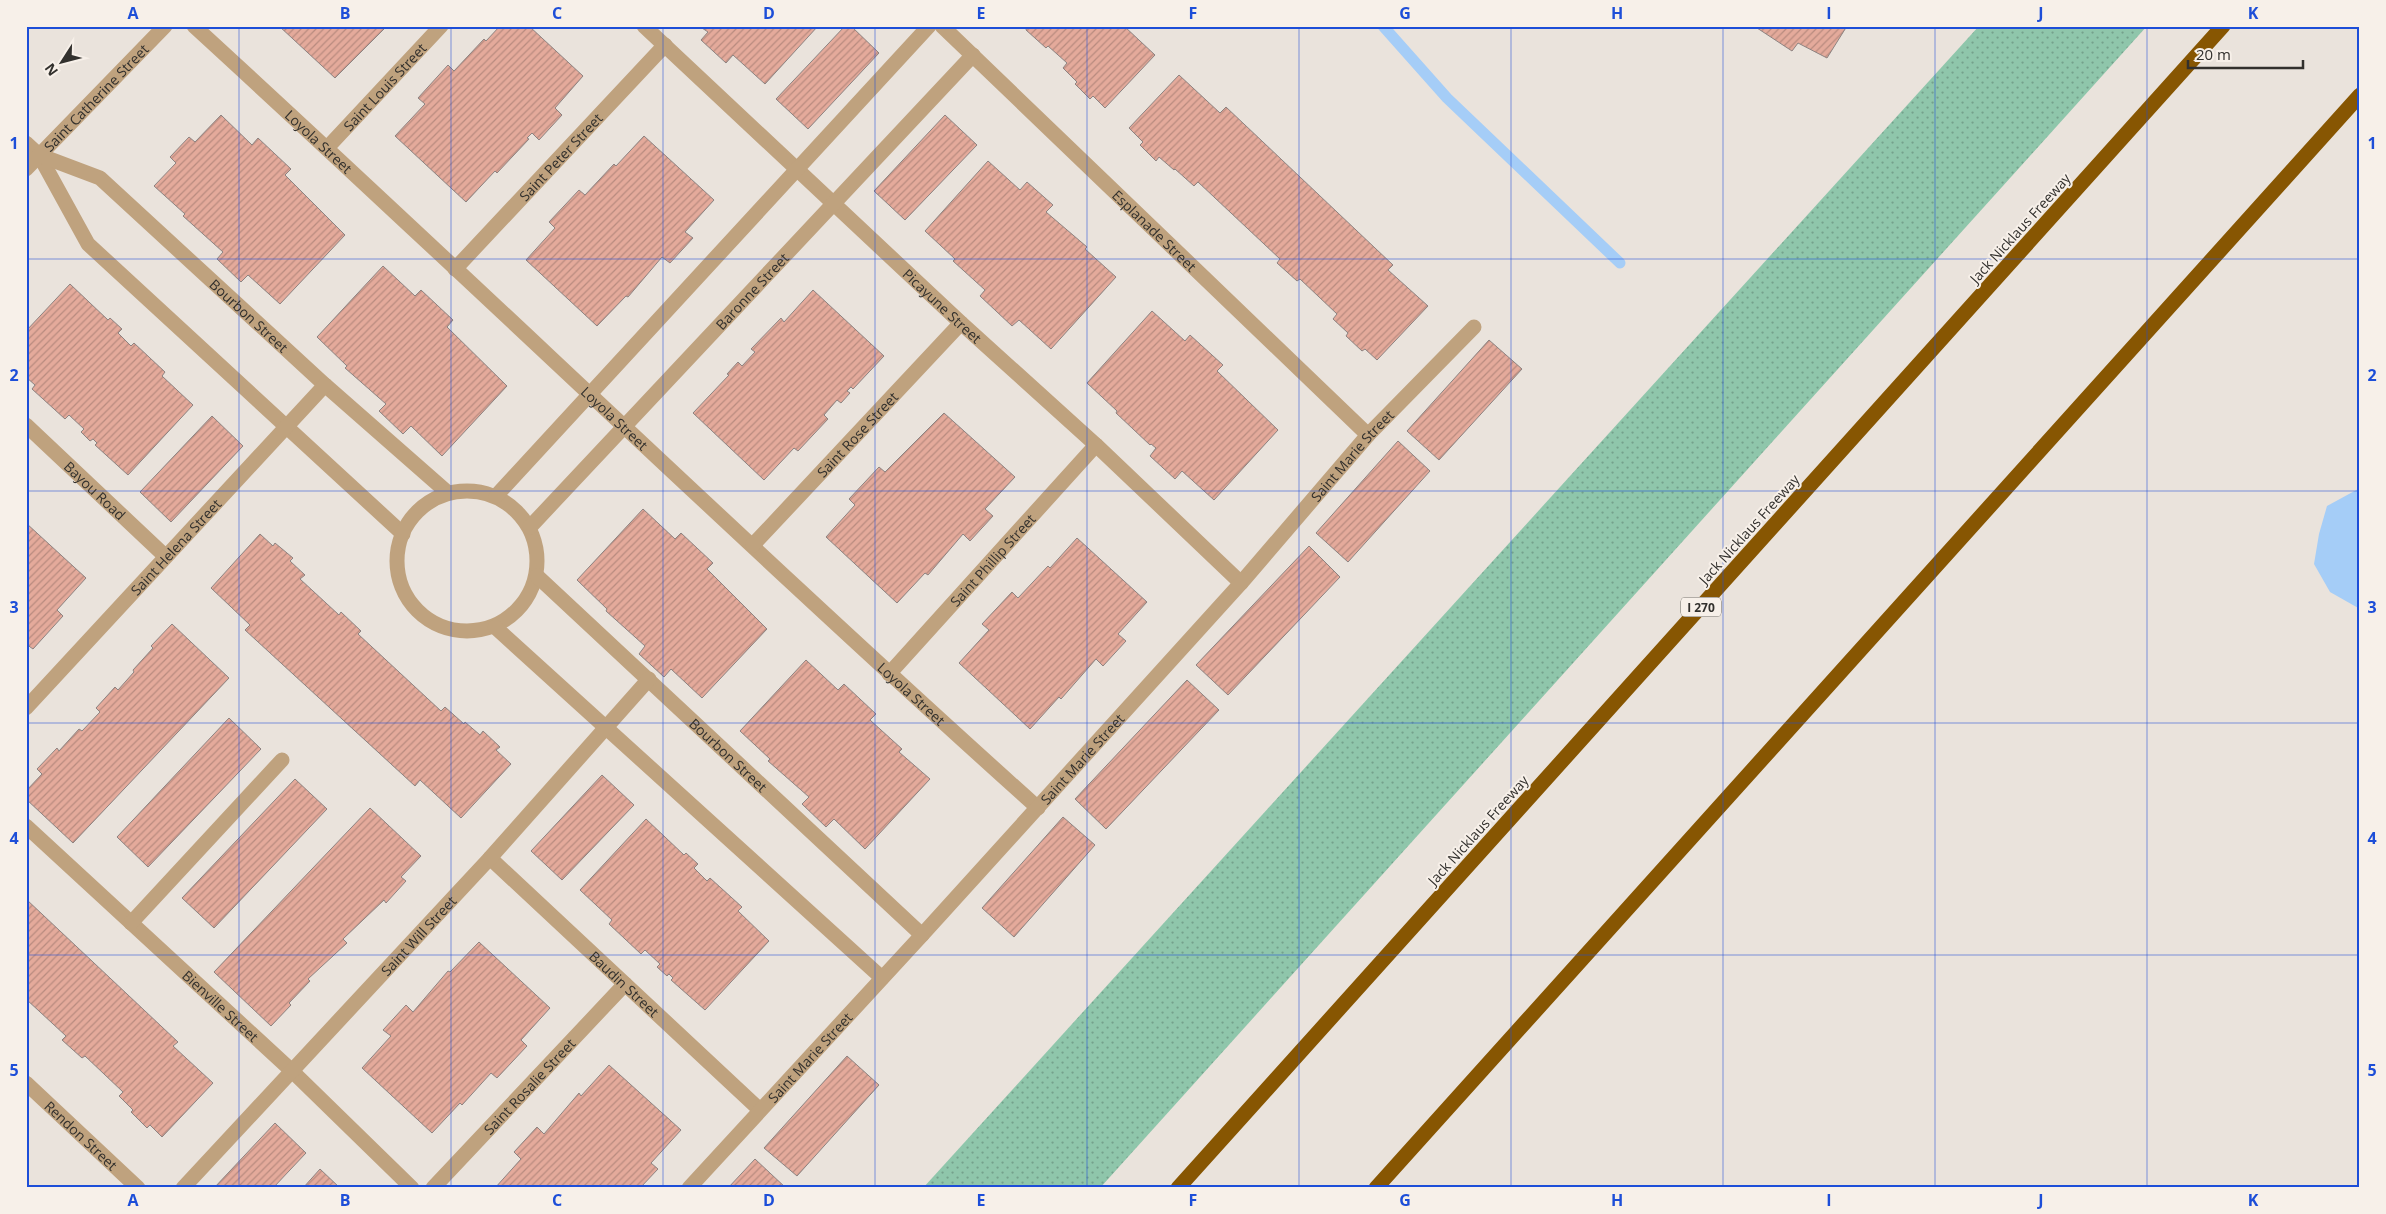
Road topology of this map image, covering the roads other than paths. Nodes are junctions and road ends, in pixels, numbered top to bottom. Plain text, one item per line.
1 (165, 26) edge
2 (194, 26) edge
3 (441, 26) edge
4 (644, 26) edge
5 (929, 26) edge
6 (942, 26) edge
7 (2223, 26) edge
8 (665, 45) junction
9 (973, 55) junction
10 (2360, 95) edge
11 (26, 143) edge
12 (326, 148) junction
13 (39, 156) junction
14 (798, 168) junction
15 (26, 169) edge
16 (833, 202) junction
17 (455, 269) junction
18 (961, 323) junction
19 (1474, 327) dead end
20 (325, 385) junction
21 (591, 395) junction
22 (624, 425) junction
23 (287, 426) junction
24 (28, 430) edge
25 (1368, 435) junction
26 (1096, 445) junction
27 (448, 493) junction
28 (496, 496) junction
29 (530, 527) junction
30 (403, 534) junction
31 (753, 545) junction
32 (166, 556) junction
33 (537, 576) junction
34 (1241, 583) junction
35 (495, 627) junction
36 (889, 674) junction
37 (649, 680) junction
38 (26, 708) edge
39 (606, 726) junction
40 (282, 760) dead end
41 (1038, 808) junction
42 (26, 826) edge
43 (490, 858) junction
44 (131, 923) junction
45 (922, 935) junction
46 (882, 978) junction
47 (625, 984) junction
48 (292, 1071) junction
49 (26, 1083) edge
50 (760, 1110) junction
51 (138, 1188) edge
52 (183, 1188) edge
53 (412, 1188) edge
54 (433, 1188) edge
55 (688, 1188) edge
56 (1178, 1188) edge
57 (1376, 1188) edge

1 - 13 street, Saint Catherine Street
2 - 12 street, Loyola Street
3 - 12 street, Saint Louis Street
4 - 8 street, Picayune Street
5 - 14 street
6 - 9 street, Esplanade Street
7 - 56 highway, Jack Nicklaus Freeway / I 270
8 - 14 street, Picayune Street
8 - 17 street, Saint Peter Street
9 - 16 street, Baronne Street
9 - 25 street, Esplanade Street
10 - 57 highway
11 - 13 street, Bourbon Street
12 - 17 street, Loyola Street
13 - 15 street, Saint Catherine Street
13 - 20 street, Bourbon Street
13 - 23 street, Bourbon Street
14 - 16 street, Picayune Street
14 - 21 street
16 - 18 street, Picayune Street
16 - 22 street, Baronne Street
17 - 21 street, Loyola Street
18 - 26 street, Picayune Street
18 - 31 street, Saint Rose Street
19 - 25 street, Saint Marie Street
20 - 23 street, Saint Helena Street
20 - 27 street, Bourbon Street
21 - 22 street, Loyola Street
21 - 28 street
22 - 29 street, Baronne Street
22 - 31 street, Loyola Street
23 - 30 street, Bourbon Street
23 - 32 street, Saint Helena Street
24 - 32 street, Bayou Road
25 - 34 street, Saint Marie Street
26 - 34 street, Picayune Street
26 - 36 street, Saint Phillip Street
27 - 28 street
27 - 30 street
28 - 29 street
29 - 33 street
30 - 35 street
31 - 36 street, Loyola Street
32 - 38 street, Saint Helena Street
33 - 35 street
33 - 37 street, Bourbon Street
34 - 41 street, Saint Marie Street
35 - 39 street
36 - 41 street, Loyola Street
37 - 39 street, Saint Will Street
37 - 45 street, Bourbon Street
39 - 43 street, Saint Will Street
39 - 46 street
40 - 44 street
41 - 45 street, Saint Marie Street
42 - 44 street, Bienville Street
43 - 47 street, Baudin Street
43 - 48 street, Saint Will Street
44 - 48 street, Bienville Street
45 - 46 street, Saint Marie Street
46 - 50 street, Saint Marie Street
47 - 50 street, Baudin Street
47 - 54 street, Saint Rosalie Street
48 - 52 street, Saint Will Street
48 - 53 street, Bienville Street
49 - 51 street, Rendon Street
50 - 55 street, Saint Marie Street

